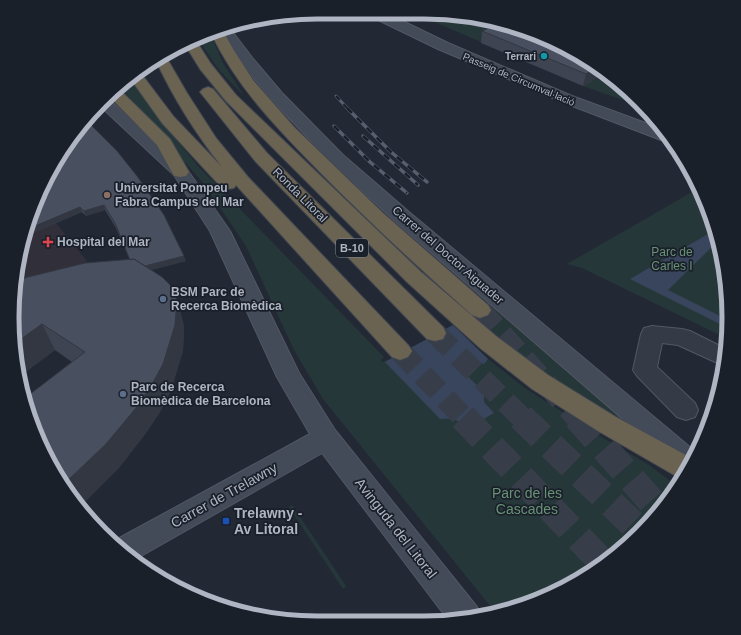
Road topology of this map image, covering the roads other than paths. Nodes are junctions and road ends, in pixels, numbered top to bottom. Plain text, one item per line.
1 (387, 19) edge
2 (410, 19) edge
3 (228, 33) edge
4 (219, 36) edge
5 (193, 46) edge
6 (184, 51) edge
7 (163, 62) edge
8 (138, 79) edge
9 (118, 96) edge
10 (107, 105) edge
11 (643, 115) edge
12 (657, 132) edge
13 (180, 172) junction
14 (316, 260) junction
15 (480, 310) tunnel mouth
16 (435, 333) tunnel mouth
17 (400, 352) tunnel mouth
18 (719, 355) edge
19 (686, 410) dead end
20 (326, 438) junction
21 (686, 460) edge
22 (682, 466) edge
23 (128, 548) edge
24 (462, 613) edge

1 - 12 main road, Passeig de Circumval·lació
2 - 11 main road, Passeig de Circumval·lació
3 - 21 main road, Carrer del Doctor Aiguader
4 - 15 highway
5 - 22 highway
6 - 16 highway, Ronda Litoral / B-10
7 - 14 highway, B-10
8 - 14 highway
9 - 13 highway
10 - 13 main road
13 - 20 main road
14 - 17 highway, B-10
18 - 19 street
20 - 23 main road, Carrer de Trelawny
20 - 24 main road, Avinguda del Litoral

